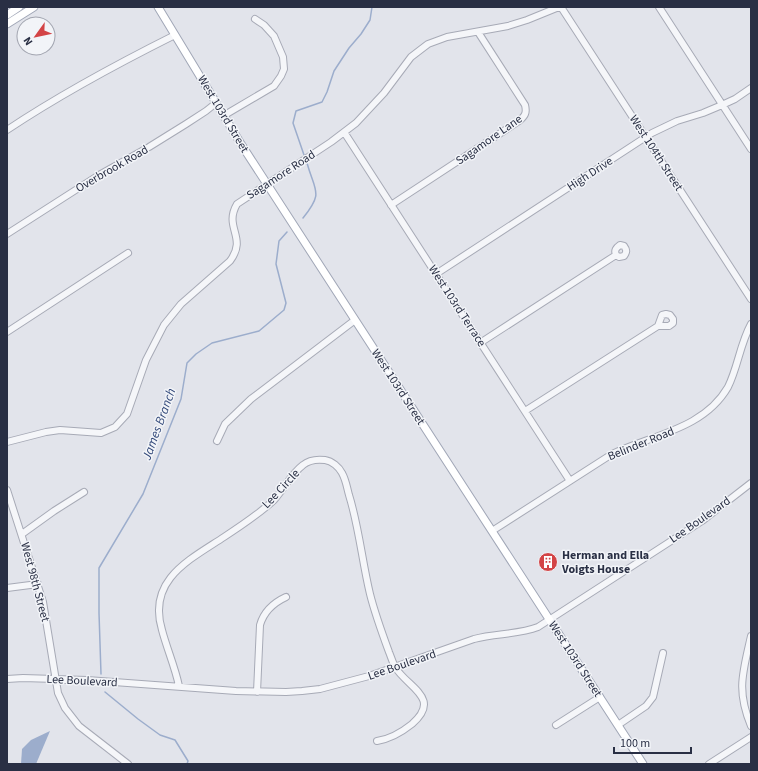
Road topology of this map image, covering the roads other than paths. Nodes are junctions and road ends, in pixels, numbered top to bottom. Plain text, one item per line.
1 (19, 7) edge
2 (34, 7) edge
3 (158, 7) edge
4 (560, 7) edge
5 (659, 7) edge
6 (7, 15) edge
7 (255, 19) dead end
8 (7, 24) edge
9 (478, 32) junction
10 (175, 35) junction
11 (751, 88) edge
12 (216, 103) junction
13 (722, 105) junction
14 (223, 116) junction
15 (7, 130) edge
16 (344, 132) junction
17 (645, 138) junction
18 (751, 149) edge
19 (267, 184) junction
20 (391, 205) junction
21 (7, 234) edge
22 (128, 253) dead end
23 (616, 255) dead end
24 (436, 274) junction
25 (751, 299) edge
26 (355, 320) junction
27 (751, 324) edge
28 (658, 326) dead end
29 (7, 332) edge
30 (480, 343) junction
31 (525, 412) junction
32 (217, 441) dead end
33 (7, 442) edge
34 (570, 481) junction
35 (751, 483) edge
36 (7, 490) edge
37 (84, 492) dead end
38 (492, 531) junction
39 (22, 534) junction
40 (38, 584) junction
41 (7, 588) edge
42 (286, 597) dead end
43 (550, 620) junction
44 (751, 636) edge
45 (663, 653) dead end
46 (395, 667) junction
47 (7, 679) edge
48 (55, 679) junction
49 (180, 686) junction
50 (257, 692) junction
51 (600, 697) junction
52 (556, 725) dead end
53 (618, 725) junction
54 (751, 726) edge
55 (751, 737) edge
56 (377, 741) dead end
57 (128, 764) edge
58 (643, 764) edge
59 (709, 764) edge

1 - 6 main road
2 - 8 main road
3 - 10 main road, West 103rd Street
4 - 9 street, Sagamore Road
4 - 17 street, West 104th Street
5 - 13 street
7 - 14 street
9 - 16 street, Sagamore Road
9 - 20 street, Sagamore Lane
10 - 12 main road, West 103rd Street
10 - 15 street
11 - 13 street, High Drive
12 - 14 main road, West 103rd Street
12 - 21 street, Overbrook Road
13 - 17 street, High Drive
13 - 18 street
14 - 19 main road, West 103rd Street
16 - 19 street, Sagamore Road
16 - 20 street, West 103rd Terrace
17 - 24 street, High Drive
17 - 25 street, West 104th Street
19 - 26 main road, West 103rd Street
19 - 33 street, Sagamore Road
20 - 24 street, West 103rd Terrace
22 - 29 street
23 - 30 street
24 - 30 street, West 103rd Terrace
26 - 32 street
26 - 38 main road, West 103rd Street
27 - 34 street, Belinder Road
28 - 31 street
30 - 31 street, West 103rd Terrace
31 - 34 street, West 103rd Terrace
34 - 38 street, Belinder Road
35 - 43 street, Lee Boulevard
36 - 39 street, West 98th Street
37 - 39 street
38 - 43 main road, West 103rd Street
39 - 40 street, West 98th Street
40 - 41 street
40 - 48 street, West 98th Street
42 - 50 street
43 - 46 street, Lee Boulevard
43 - 51 main road, West 103rd Street
44 - 54 street
45 - 53 street
46 - 49 street, Lee Circle
46 - 50 street, Lee Boulevard
46 - 56 street
47 - 48 street, Lee Boulevard
48 - 49 street, Lee Boulevard
48 - 57 street, West 98th Street
49 - 50 street, Lee Boulevard
51 - 52 street
51 - 53 main road, West 103rd Street
53 - 58 main road, West 103rd Street
55 - 59 street

